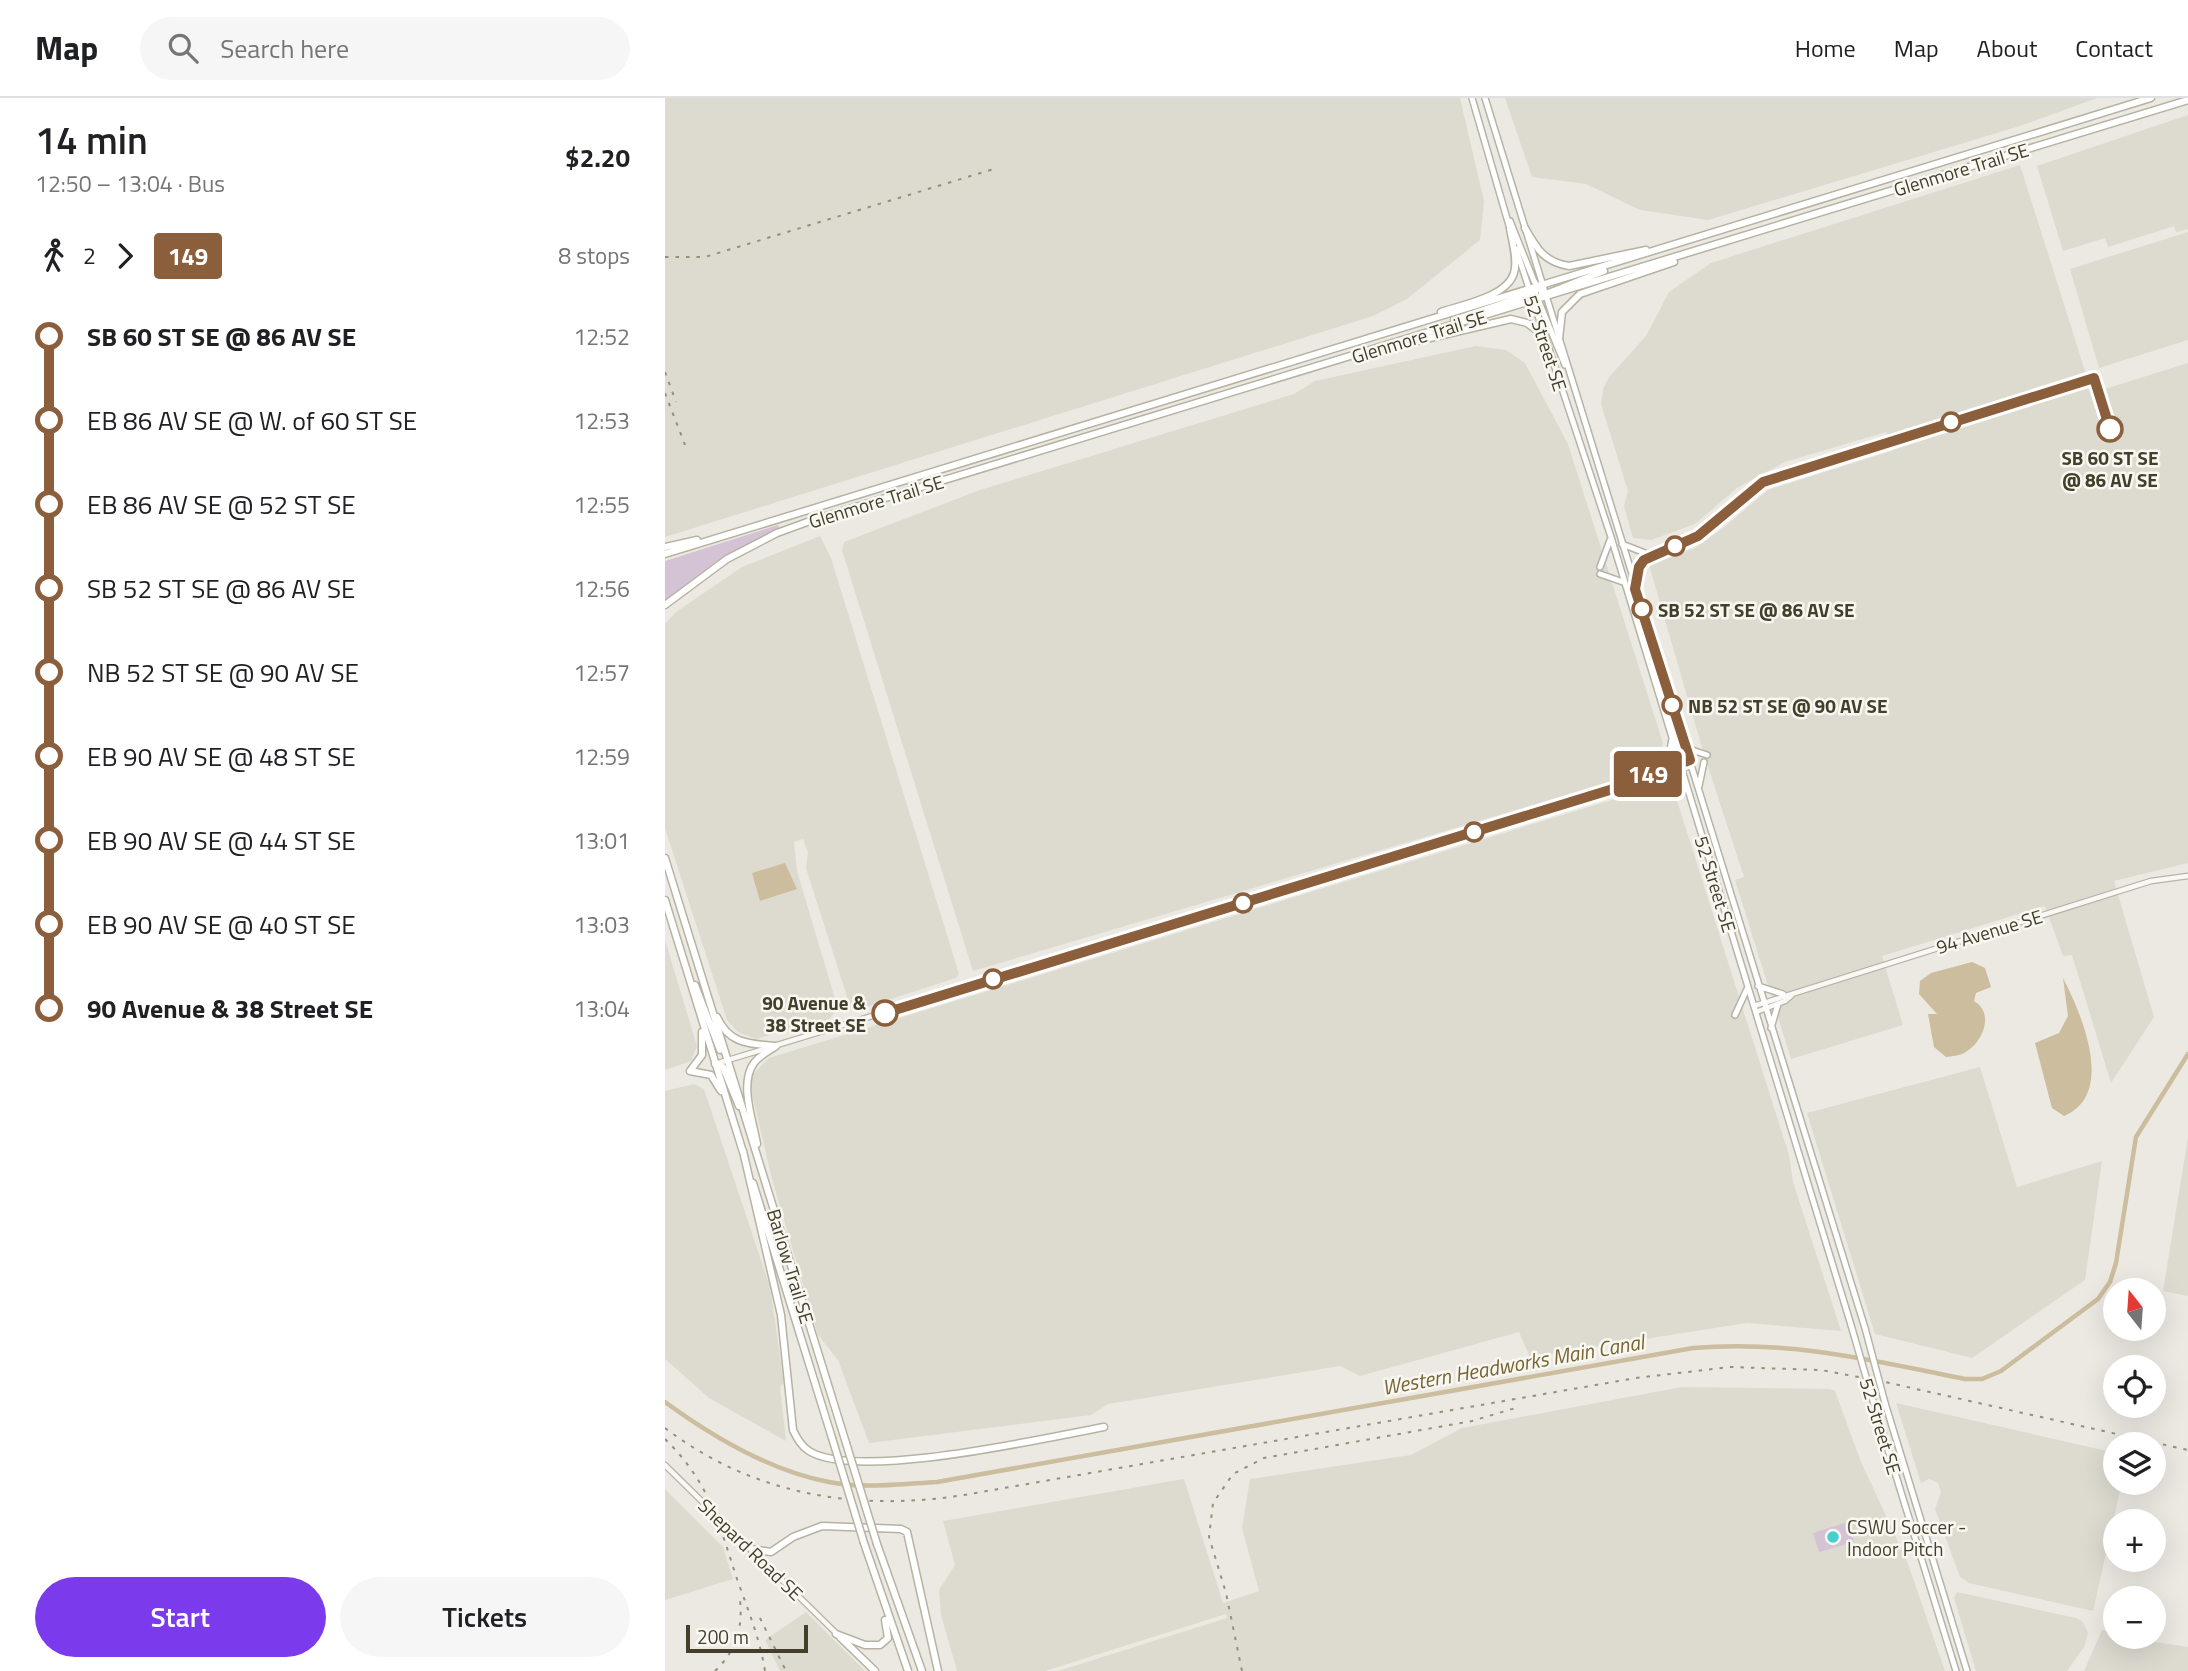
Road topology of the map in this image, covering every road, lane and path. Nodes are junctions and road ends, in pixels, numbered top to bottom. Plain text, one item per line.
1 (1472, 98) edge
2 (1485, 98) edge
3 (2151, 98) edge
4 (2188, 100) edge
5 (1506, 215) junction
6 (1510, 228) junction
7 (1525, 228) junction
8 (1665, 248) junction
9 (1697, 250) junction
10 (1537, 293) junction
11 (1393, 331) junction
12 (1542, 334) junction
13 (1559, 339) junction
14 (1376, 349) junction
15 (1568, 371) junction
16 (723, 536) junction
17 (1611, 537) junction
18 (1622, 544) junction
19 (665, 547) edge
20 (1645, 552) dead end
21 (667, 553) edge
22 (1644, 560) dead end
23 (1600, 567) dead end
24 (1600, 574) dead end
25 (1624, 583) junction
26 (1635, 589) junction
27 (665, 605) edge
28 (1672, 736) junction
29 (1686, 748) junction
30 (1707, 755) dead end
31 (1705, 762) dead end
32 (1691, 763) junction
33 (1680, 766) junction
34 (1663, 769) junction
35 (1656, 777) junction
36 (1639, 781) junction
37 (1686, 787) junction
38 (1699, 789) junction
39 (665, 858) edge
40 (2188, 876) edge
41 (665, 900) edge
42 (683, 960) junction
43 (703, 982) junction
44 (1748, 986) junction
45 (1758, 986) junction
46 (1783, 994) junction
47 (1793, 994) junction
48 (1778, 1004) junction
49 (1763, 1006) junction
50 (1755, 1009) junction
51 (699, 1012) junction
52 (1735, 1015) dead end
53 (1771, 1031) junction
54 (776, 1046) junction
55 (727, 1060) junction
56 (715, 1064) junction
57 (728, 1102) junction
58 (745, 1117) junction
59 (743, 1151) junction
60 (761, 1170) junction
61 (1104, 1427) dead end
62 (665, 1465) edge
63 (751, 1549) junction
64 (877, 1586) junction
65 (836, 1634) junction
66 (875, 1671) edge
67 (908, 1671) edge
68 (922, 1671) edge
69 (938, 1671) edge
70 (1956, 1671) edge
71 (1967, 1671) edge

1 - 5 main road, 52 Street SE
2 - 7 main road, 52 Street SE
3 - 8 main road, Glenmore Trail SE
4 - 9 main road, Glenmore Trail SE
5 - 6 main road, 52 Street SE
5 - 10 main road
6 - 10 main road, 52 Street SE
6 - 11 main road
7 - 8 main road
7 - 10 main road, 52 Street SE
8 - 10 main road, Glenmore Trail SE
9 - 10 main road, Glenmore Trail SE
9 - 13 main road
10 - 11 main road, Glenmore Trail SE
10 - 12 main road, 52 Street SE
10 - 13 main road, 52 Street SE
10 - 14 main road, Glenmore Trail SE
10 - 15 main road
11 - 16 main road, Glenmore Trail SE
12 - 14 main road
12 - 17 main road, 52 Street SE
13 - 15 main road, 52 Street SE
14 - 27 main road, Glenmore Trail SE
15 - 18 main road, 52 Street SE
16 - 19 main road
16 - 21 main road, Glenmore Trail SE
17 - 23 main road
17 - 25 main road, 52 Street SE
18 - 20 main road
18 - 26 main road, 52 Street SE
22 - 26 main road
24 - 25 main road
25 - 28 main road, 52 Street SE
26 - 29 main road, 52 Street SE
28 - 33 main road, 52 Street SE
28 - 34 main road
29 - 30 main road
29 - 32 main road, 52 Street SE
31 - 38 main road
32 - 33 street
32 - 38 main road, 52 Street SE
33 - 34 street
33 - 35 street
33 - 37 main road, 52 Street SE
34 - 36 street
35 - 36 street
35 - 37 main road
36 - 54 street
37 - 44 main road, 52 Street SE
38 - 45 main road, 52 Street SE
39 - 43 main road, Barlow Trail SE
40 - 47 street, 94 Avenue SE
41 - 42 main road, Barlow Trail SE
42 - 51 main road, Barlow Trail SE
42 - 55 main road
43 - 54 main road
43 - 55 main road, Barlow Trail SE
44 - 50 main road, 52 Street SE
44 - 52 main road
45 - 46 main road
45 - 49 main road, 52 Street SE
46 - 47 street, 94 Avenue SE
46 - 49 street, 94 Avenue SE
47 - 48 street, 94 Avenue SE
48 - 49 street, 94 Avenue SE
48 - 53 main road
49 - 50 street, 94 Avenue SE
49 - 53 main road, 52 Street SE
50 - 70 main road, 52 Street SE, bridge
51 - 56 main road, Barlow Trail SE
51 - 57 main road
53 - 71 main road, 52 Street SE, bridge
54 - 55 street
54 - 60 main road
55 - 56 street
55 - 58 main road, Barlow Trail SE
56 - 57 main road, Barlow Trail SE
56 - 58 main road
57 - 59 main road, Barlow Trail SE
58 - 60 main road, Barlow Trail SE
59 - 61 main road
59 - 64 main road, Barlow Trail SE, bridge
60 - 68 main road, Barlow Trail SE, bridge
62 - 63 street, Shepard Road SE
63 - 65 street, Shepard Road SE
63 - 69 main road
64 - 65 main road
64 - 67 main road, Barlow Trail SE
65 - 66 main road

